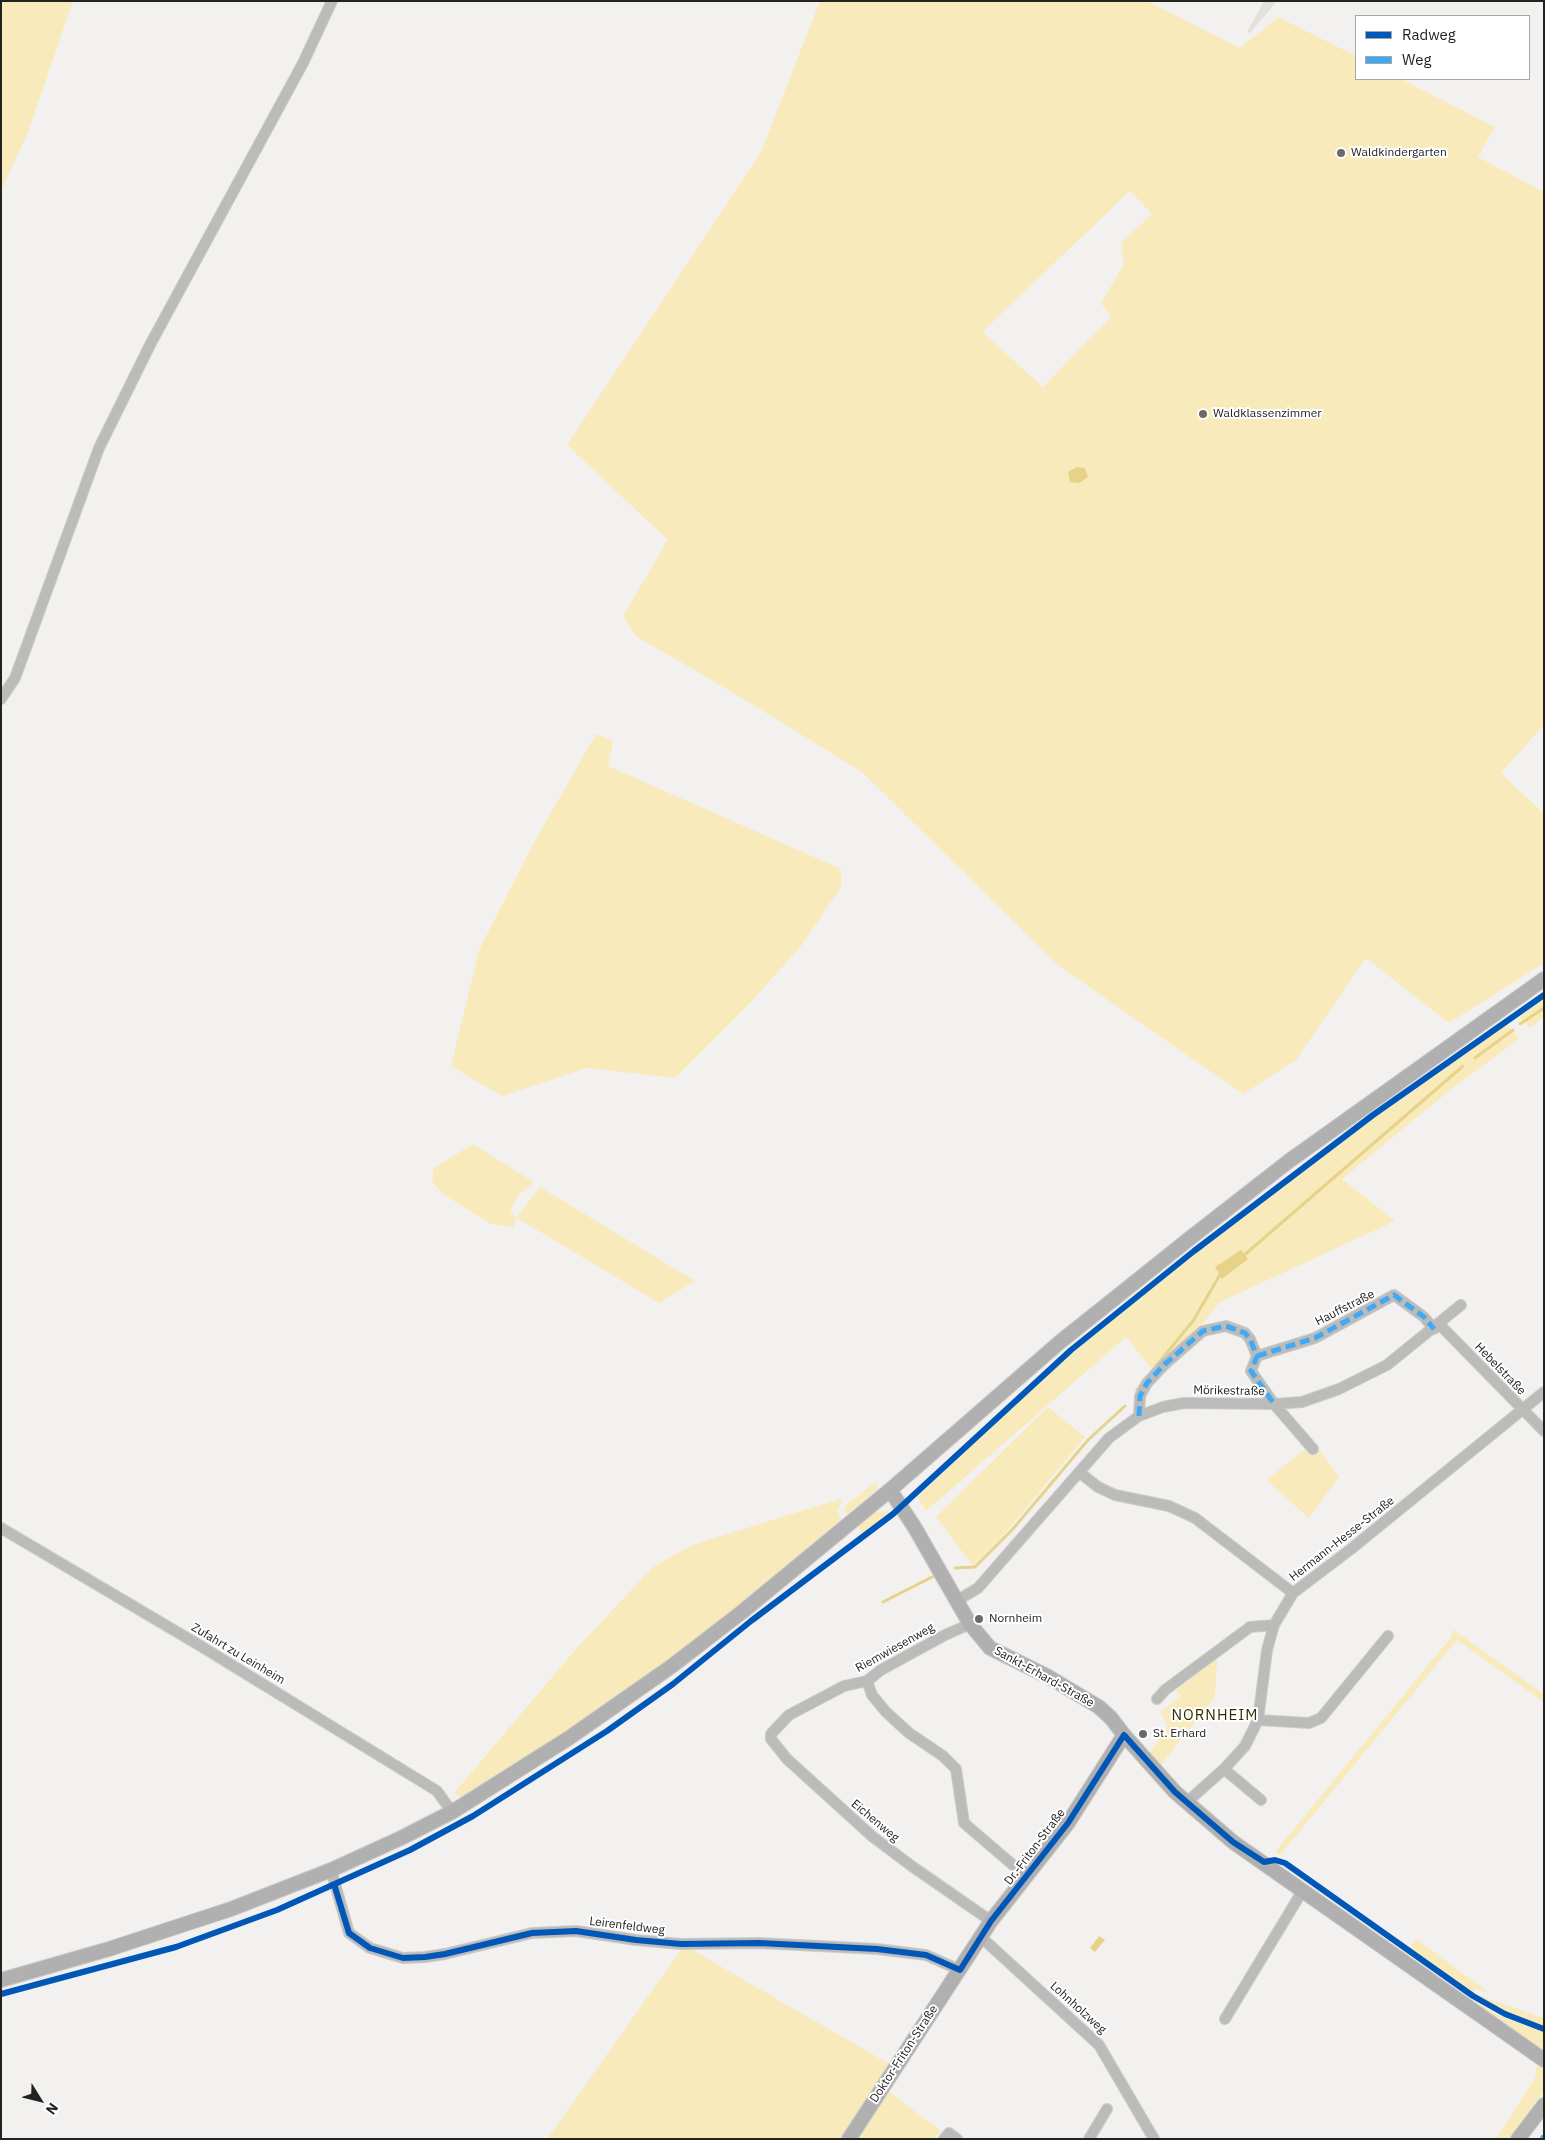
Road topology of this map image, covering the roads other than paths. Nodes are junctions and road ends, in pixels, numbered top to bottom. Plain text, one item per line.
1 (332, 1) edge
2 (1, 700) edge
3 (1544, 979) edge
4 (1461, 1305) dead end
5 (1437, 1326) junction
6 (1257, 1356) junction
7 (1544, 1392) edge
8 (1274, 1404) junction
9 (1523, 1410) junction
10 (1138, 1416) junction
11 (1544, 1431) edge
12 (1313, 1449) dead end
13 (1079, 1472) junction
14 (890, 1490) junction
15 (1, 1528) edge
16 (1293, 1593) junction
17 (958, 1600) junction
18 (970, 1624) junction
19 (1274, 1625) junction
20 (1388, 1636) dead end
21 (867, 1682) junction
22 (1157, 1699) dead end
23 (1258, 1720) junction
24 (781, 1722) joint
25 (1124, 1735) junction
26 (1224, 1769) junction
27 (1261, 1800) dead end
28 (1187, 1802) junction
29 (452, 1812) junction
30 (331, 1870) junction
31 (1027, 1878) junction
32 (1303, 1890) junction
33 (992, 1921) junction
34 (981, 1937) junction
35 (960, 1970) junction
36 (1, 1980) edge
37 (1225, 2019) dead end
38 (1544, 2060) edge
39 (1544, 2104) edge
40 (1107, 2109) dead end
41 (849, 2139) edge
42 (1089, 2139) edge
43 (1154, 2139) edge
44 (1518, 2139) edge

1 - 2 street
3 - 14 main road
4 - 5 street, Mörikestraße
5 - 6 street, Hauffstraße
5 - 8 street, Mörikestraße
5 - 9 street, Hebelstraße
6 - 8 street
6 - 10 street
7 - 9 street, Hermann-Hesse-Straße
8 - 10 street, Mörikestraße
8 - 12 street
9 - 11 street, Hebelstraße
9 - 16 street, Hermann-Hesse-Straße
10 - 13 street, Mörikestraße
13 - 16 street
13 - 17 street, Mörikestraße
14 - 17 main road, Sankt-Erhard-Straße
14 - 29 main road
15 - 29 street, Zufahrt zu Leinheim
16 - 19 street, Hermann-Hesse-Straße
17 - 18 main road, Sankt-Erhard-Straße
18 - 21 street, Riemwiesenweg
18 - 25 main road, Sankt-Erhard-Straße
19 - 22 street
19 - 23 street, Hermann-Hesse-Straße
20 - 23 street
21 - 24 street, Riemwiesenweg
21 - 31 street
23 - 26 street, Hermann-Hesse-Straße
24 - 33 street, Eichenweg
25 - 28 main road, Sankt-Erhard-Straße
25 - 31 main road, Dr.-Friton-Straße
26 - 27 street
26 - 28 street, Hermann-Hesse-Straße
28 - 32 main road, Sankt-Erhard-Straße
29 - 30 main road
30 - 35 street, Leirenfeldweg
30 - 36 main road
31 - 33 main road, Dr.-Friton-Straße
32 - 37 street
32 - 38 main road, Sankt-Erhard-Straße
33 - 34 main road, Dr.-Friton-Straße
34 - 35 main road, Dr.-Friton-Straße
34 - 43 street, Lohnholzweg
35 - 41 main road, Doktor-Friton-Straße
39 - 44 main road
40 - 42 street

